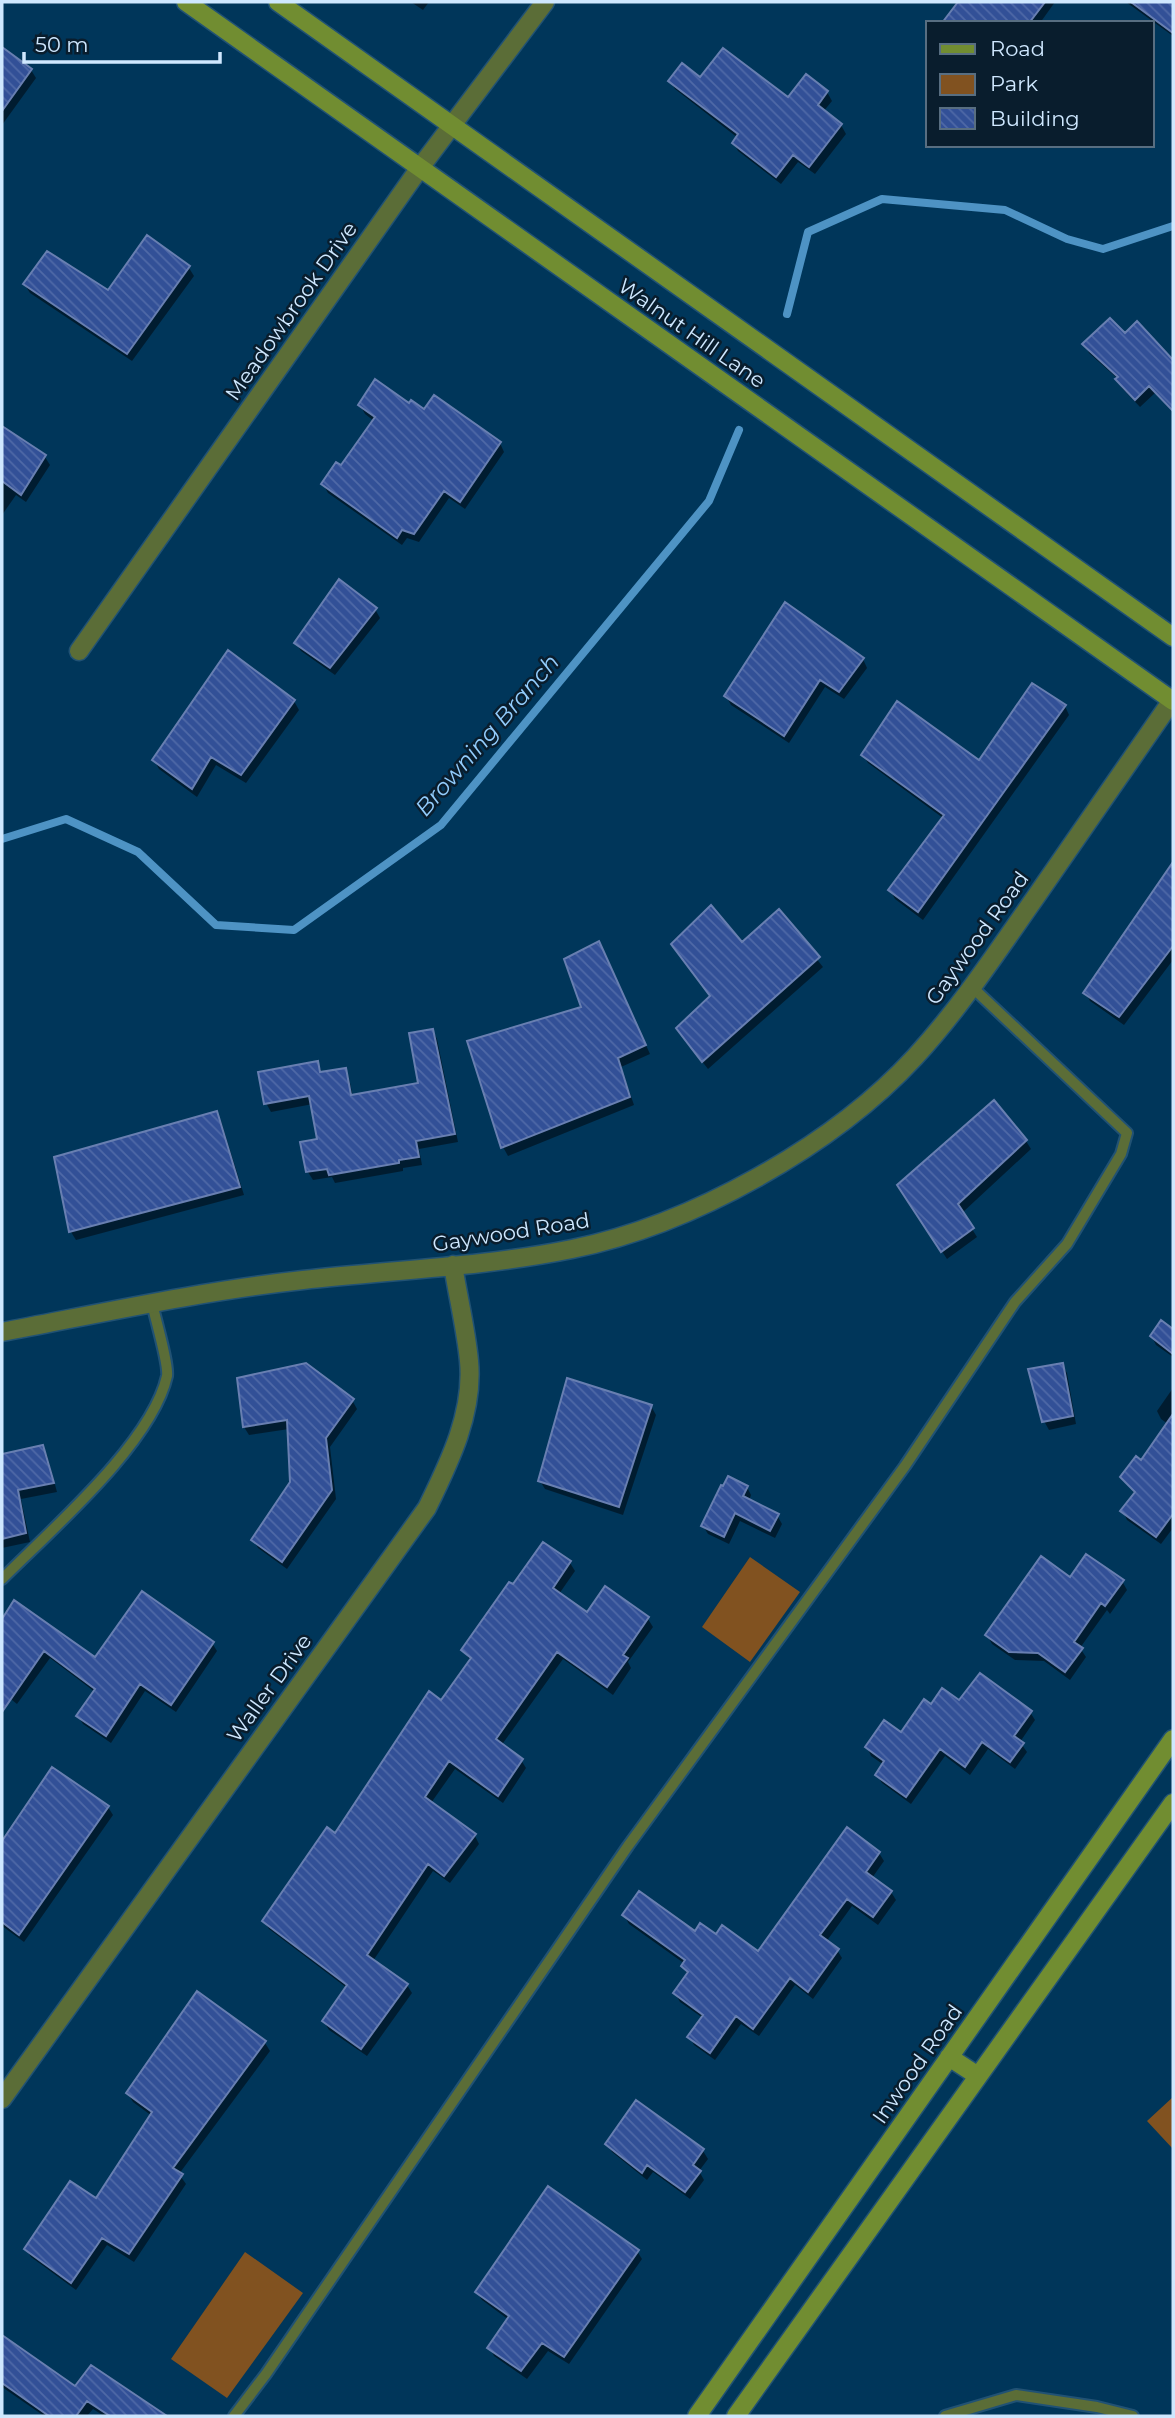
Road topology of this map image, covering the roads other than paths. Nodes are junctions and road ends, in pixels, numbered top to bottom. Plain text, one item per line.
1 (186, 2) edge
2 (278, 2) edge
3 (544, 2) edge
4 (451, 125) junction
5 (419, 169) junction
6 (1173, 637) edge
7 (79, 651) dead end
8 (1173, 700) edge
9 (972, 988) junction
10 (453, 1265) junction
11 (152, 1303) junction
12 (2, 1332) edge
13 (2, 1579) edge
14 (1173, 1739) edge
15 (1173, 1803) edge
16 (949, 2057) junction
17 (978, 2076) junction
18 (2, 2099) edge
19 (234, 2416) edge
20 (697, 2416) edge
21 (736, 2416) edge
22 (945, 2416) edge
23 (1133, 2416) edge

1 - 5 main road, Walnut Hill Lane
2 - 4 main road, Walnut Hill Lane
3 - 4 street, Meadowbrook Drive
4 - 5 street, Meadowbrook Drive
4 - 6 main road, Walnut Hill Lane
5 - 7 street, Meadowbrook Drive
5 - 8 main road, Walnut Hill Lane
8 - 9 street, Gaywood Road
9 - 10 street, Gaywood Road
9 - 19 lane
10 - 11 street, Gaywood Road
10 - 18 street, Waller Drive
11 - 12 street, Gaywood Road
11 - 13 lane
14 - 16 main road, Inwood Road
15 - 17 main road
16 - 17 main road
16 - 20 main road, Inwood Road
17 - 21 main road
22 - 23 lane

